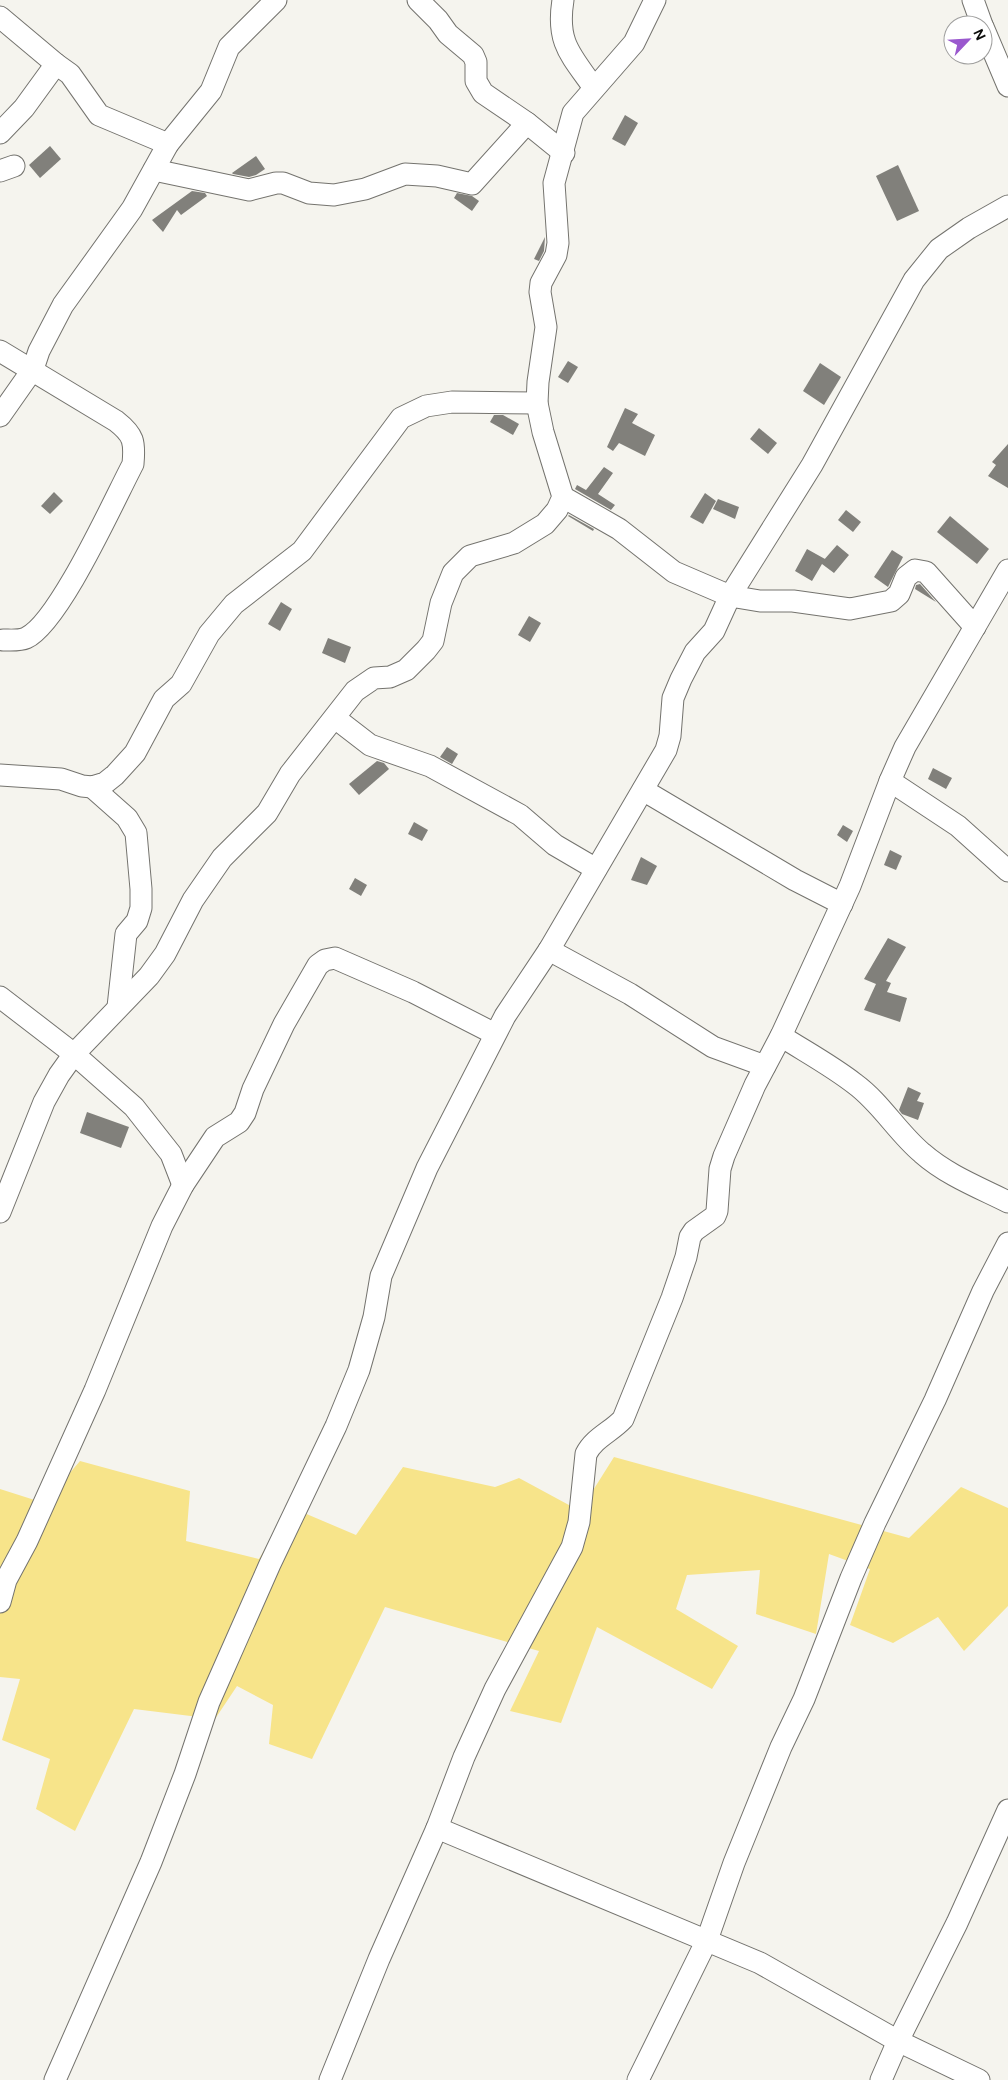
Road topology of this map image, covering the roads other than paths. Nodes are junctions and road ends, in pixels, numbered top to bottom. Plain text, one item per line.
1 (276, 0) edge
2 (418, 0) edge
3 (563, 0) edge
4 (655, 0) edge
5 (973, 0) edge
6 (979, 15) edge
7 (0, 17) edge
8 (993, 50) edge
9 (56, 64) junction
10 (1008, 86) edge
11 (594, 88) junction
12 (527, 123) junction
13 (0, 133) edge
14 (168, 144) junction
15 (564, 153) junction
16 (154, 170) junction
17 (1008, 206) edge
18 (0, 350) edge
19 (33, 369) junction
20 (536, 403) junction
21 (0, 416) edge
22 (563, 497) junction
23 (1008, 570) edge
24 (730, 596) junction
25 (975, 627) junction
26 (1, 638) edge
27 (335, 718) junction
28 (0, 775) edge
29 (890, 781) junction
30 (92, 787) junction
31 (643, 790) junction
32 (596, 869) junction
33 (1008, 871) edge
34 (842, 904) junction
35 (549, 950) junction
36 (0, 998) edge
37 (118, 1007) junction
38 (495, 1034) junction
39 (781, 1036) junction
40 (74, 1054) junction
41 (765, 1066) junction
42 (170, 1154) junction
43 (204, 1154) junction
44 (183, 1185) junction
45 (1008, 1202) edge
46 (0, 1212) edge
47 (1008, 1243) edge
48 (0, 1602) edge
49 (1008, 1810) edge
50 (437, 1828) junction
51 (707, 1940) junction
52 (898, 2041) junction
53 (55, 2080) edge
54 (330, 2080) edge
55 (638, 2080) edge
56 (881, 2080) edge
57 (979, 2080) edge

1 - 14 street
2 - 12 street
3 - 11 street
4 - 11 street
5 - 6 street
7 - 9 street
8 - 10 street
9 - 13 street
9 - 14 street
11 - 15 street
12 - 15 street
12 - 16 street
14 - 16 street
15 - 20 street
16 - 19 street
17 - 24 street
18 - 19 street
19 - 21 street
19 - 26 street
20 - 22 street
20 - 30 street
22 - 24 street
22 - 27 street
23 - 25 street
24 - 25 street
24 - 31 street
25 - 29 street
27 - 32 street
27 - 37 street
28 - 30 street
29 - 33 street
29 - 34 street
30 - 37 street
31 - 32 street
31 - 34 street
32 - 35 street
34 - 39 street
35 - 38 street
35 - 41 street
36 - 40 street
37 - 40 street
38 - 43 street
38 - 53 street
39 - 41 street
39 - 45 street
40 - 42 street
40 - 46 street
41 - 50 street
42 - 43 street
42 - 44 street
43 - 44 street
44 - 48 street
47 - 51 street
49 - 52 street
50 - 51 street
50 - 54 street
51 - 52 street
51 - 55 street
52 - 56 street
52 - 57 street

